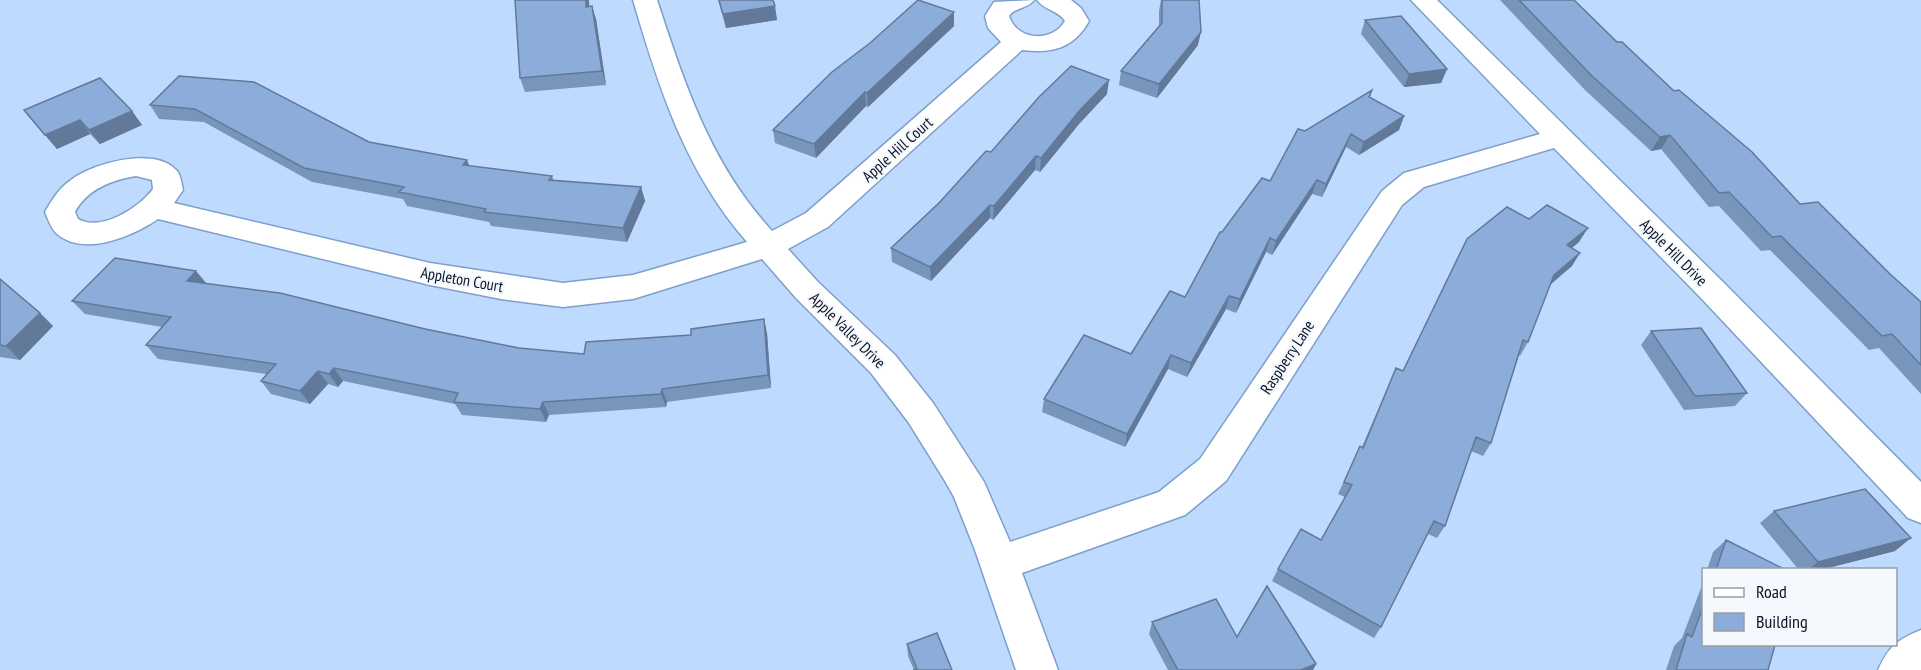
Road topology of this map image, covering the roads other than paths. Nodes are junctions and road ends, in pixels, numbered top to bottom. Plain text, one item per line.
1 (645, 0) edge
2 (1022, 0) edge
3 (1049, 0) edge
4 (1423, 0) edge
5 (1017, 41) junction
6 (1559, 137) junction
7 (155, 208) dead end
8 (768, 246) junction
9 (1921, 507) edge
10 (999, 563) junction
11 (1921, 650) edge
12 (1037, 670) edge
13 (1899, 670) edge

1 - 8 street, Apple Valley Drive
2 - 5 street
3 - 5 street
4 - 6 street, Apple Hill Drive
5 - 8 street, Apple Hill Court
6 - 9 street, Apple Hill Drive
6 - 10 street, Raspberry Lane
7 - 8 street, Appleton Court
8 - 10 street, Apple Valley Drive
10 - 12 street, Apple Valley Drive
11 - 13 street

